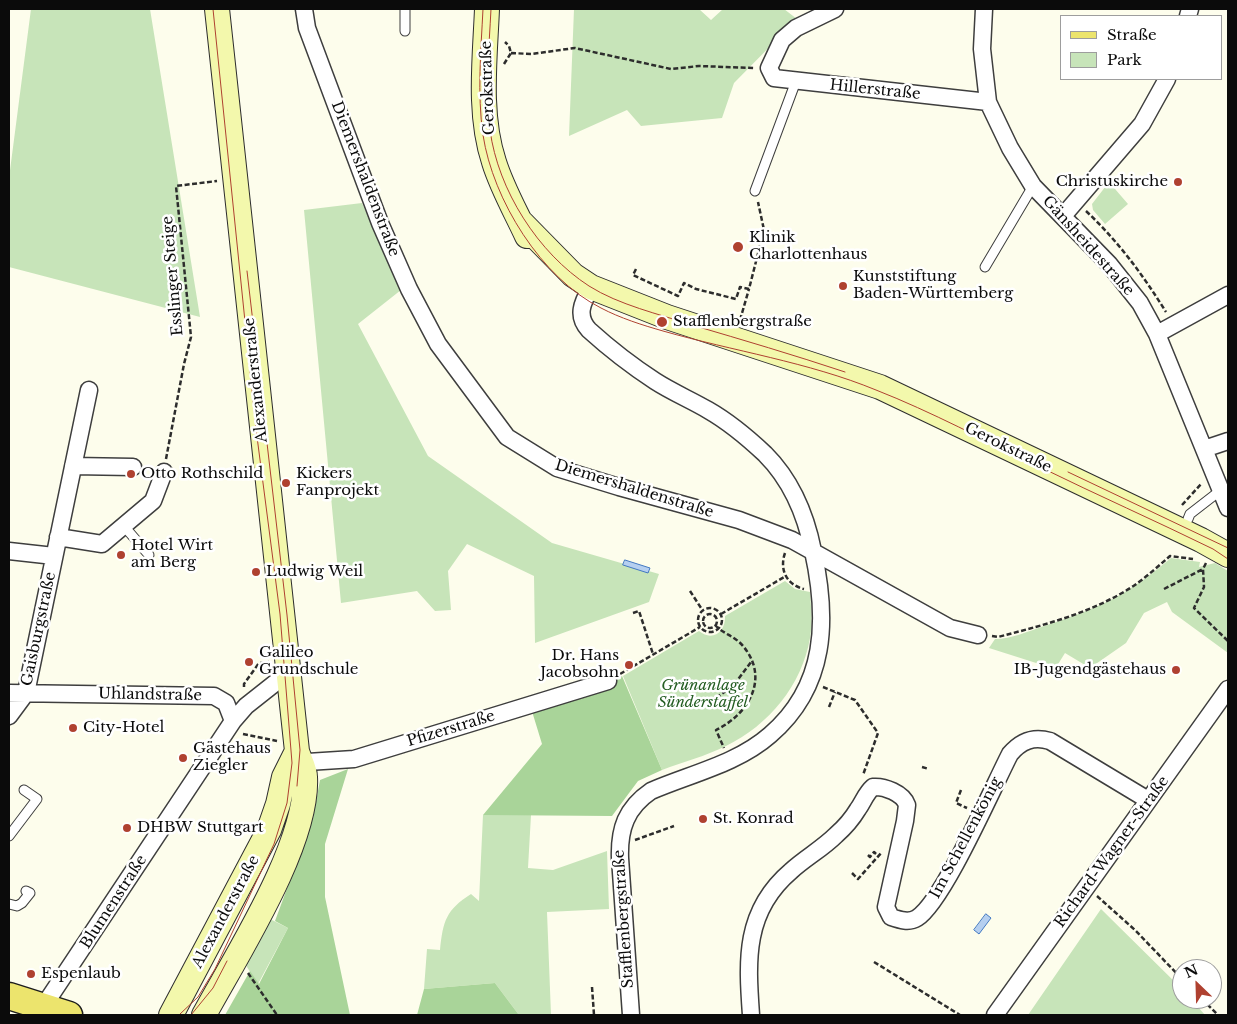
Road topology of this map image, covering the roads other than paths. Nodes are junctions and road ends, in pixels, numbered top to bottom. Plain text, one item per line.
1 (217, 9) edge
2 (304, 9) edge
3 (405, 9) edge
4 (487, 9) edge
5 (834, 9) edge
6 (984, 9) edge
7 (405, 31) dead end
8 (1166, 80) edge
9 (796, 81) junction
10 (988, 102) junction
11 (1033, 186) junction
12 (755, 191) road end
13 (1063, 216) junction
14 (985, 267) dead end
15 (588, 293) junction
16 (1228, 295) edge
17 (1156, 334) junction
18 (89, 390) dead end
19 (1228, 441) edge
20 (1204, 449) junction
21 (73, 466) junction
22 (133, 467) dead end
23 (164, 472) road end
24 (1221, 490) junction
25 (1228, 508) edge
26 (1188, 519) dead end
27 (124, 526) junction
28 (58, 536) junction
29 (813, 550) junction
30 (9, 551) edge
31 (1214, 554) edge
32 (149, 555) dead end
33 (54, 556) junction
34 (986, 636) road end
35 (289, 672) junction
36 (608, 681) road end
37 (1228, 689) edge
38 (9, 693) edge
39 (26, 693) junction
40 (9, 716) edge
41 (233, 721) junction
42 (296, 754) junction
43 (24, 790) dead end
44 (1148, 800) junction
45 (9, 836) edge
46 (26, 891) dead end
47 (9, 904) edge
48 (9, 996) edge
49 (43, 1007) junction
50 (69, 1015) edge
51 (171, 1015) edge
52 (204, 1015) edge
53 (631, 1015) edge
54 (751, 1015) edge
55 (995, 1015) edge

1 - 35 street, Alexanderstraße
2 - 29 street, Diemershaldenstraße
3 - 7 lane
4 - 15 street, Gerokstraße
5 - 9 street, Hillerstraße
6 - 10 street, Gänsheidestraße
8 - 13 street
9 - 10 street, Hillerstraße
9 - 12 lane
10 - 11 street, Gänsheidestraße
11 - 13 street, Gänsheidestraße
11 - 14 lane
13 - 17 street, Gänsheidestraße
15 - 29 street, Stafflenbergstraße
15 - 31 street, Gerokstraße
16 - 17 street
17 - 20 street, Gänsheidestraße
18 - 21 street, Gaisburgstraße
19 - 20 street
20 - 24 street, Gänsheidestraße
21 - 22 street
21 - 28 street, Gaisburgstraße
23 - 27 street
24 - 25 street, Gänsheidestraße
24 - 26 lane
27 - 28 street
27 - 32 lane
28 - 33 street, Gaisburgstraße
29 - 34 street, Diemershaldenstraße
29 - 53 street, Stafflenbergstraße
30 - 33 street
33 - 39 street, Gaisburgstraße
35 - 41 street
35 - 42 street, Alexanderstraße
36 - 42 street, Pfizerstraße
37 - 44 street, Richard-Wagner-Straße
38 - 39 street, Uhlandstraße
39 - 40 street, Gaisburgstraße
39 - 41 street, Uhlandstraße
41 - 49 street, Blumenstraße
42 - 51 street, Alexanderstraße
42 - 52 street, Alexanderstraße
43 - 45 lane
44 - 54 street, Im Schellenkönig
44 - 55 street, Richard-Wagner-Straße
46 - 47 lane
48 - 49 main road
49 - 50 main road

